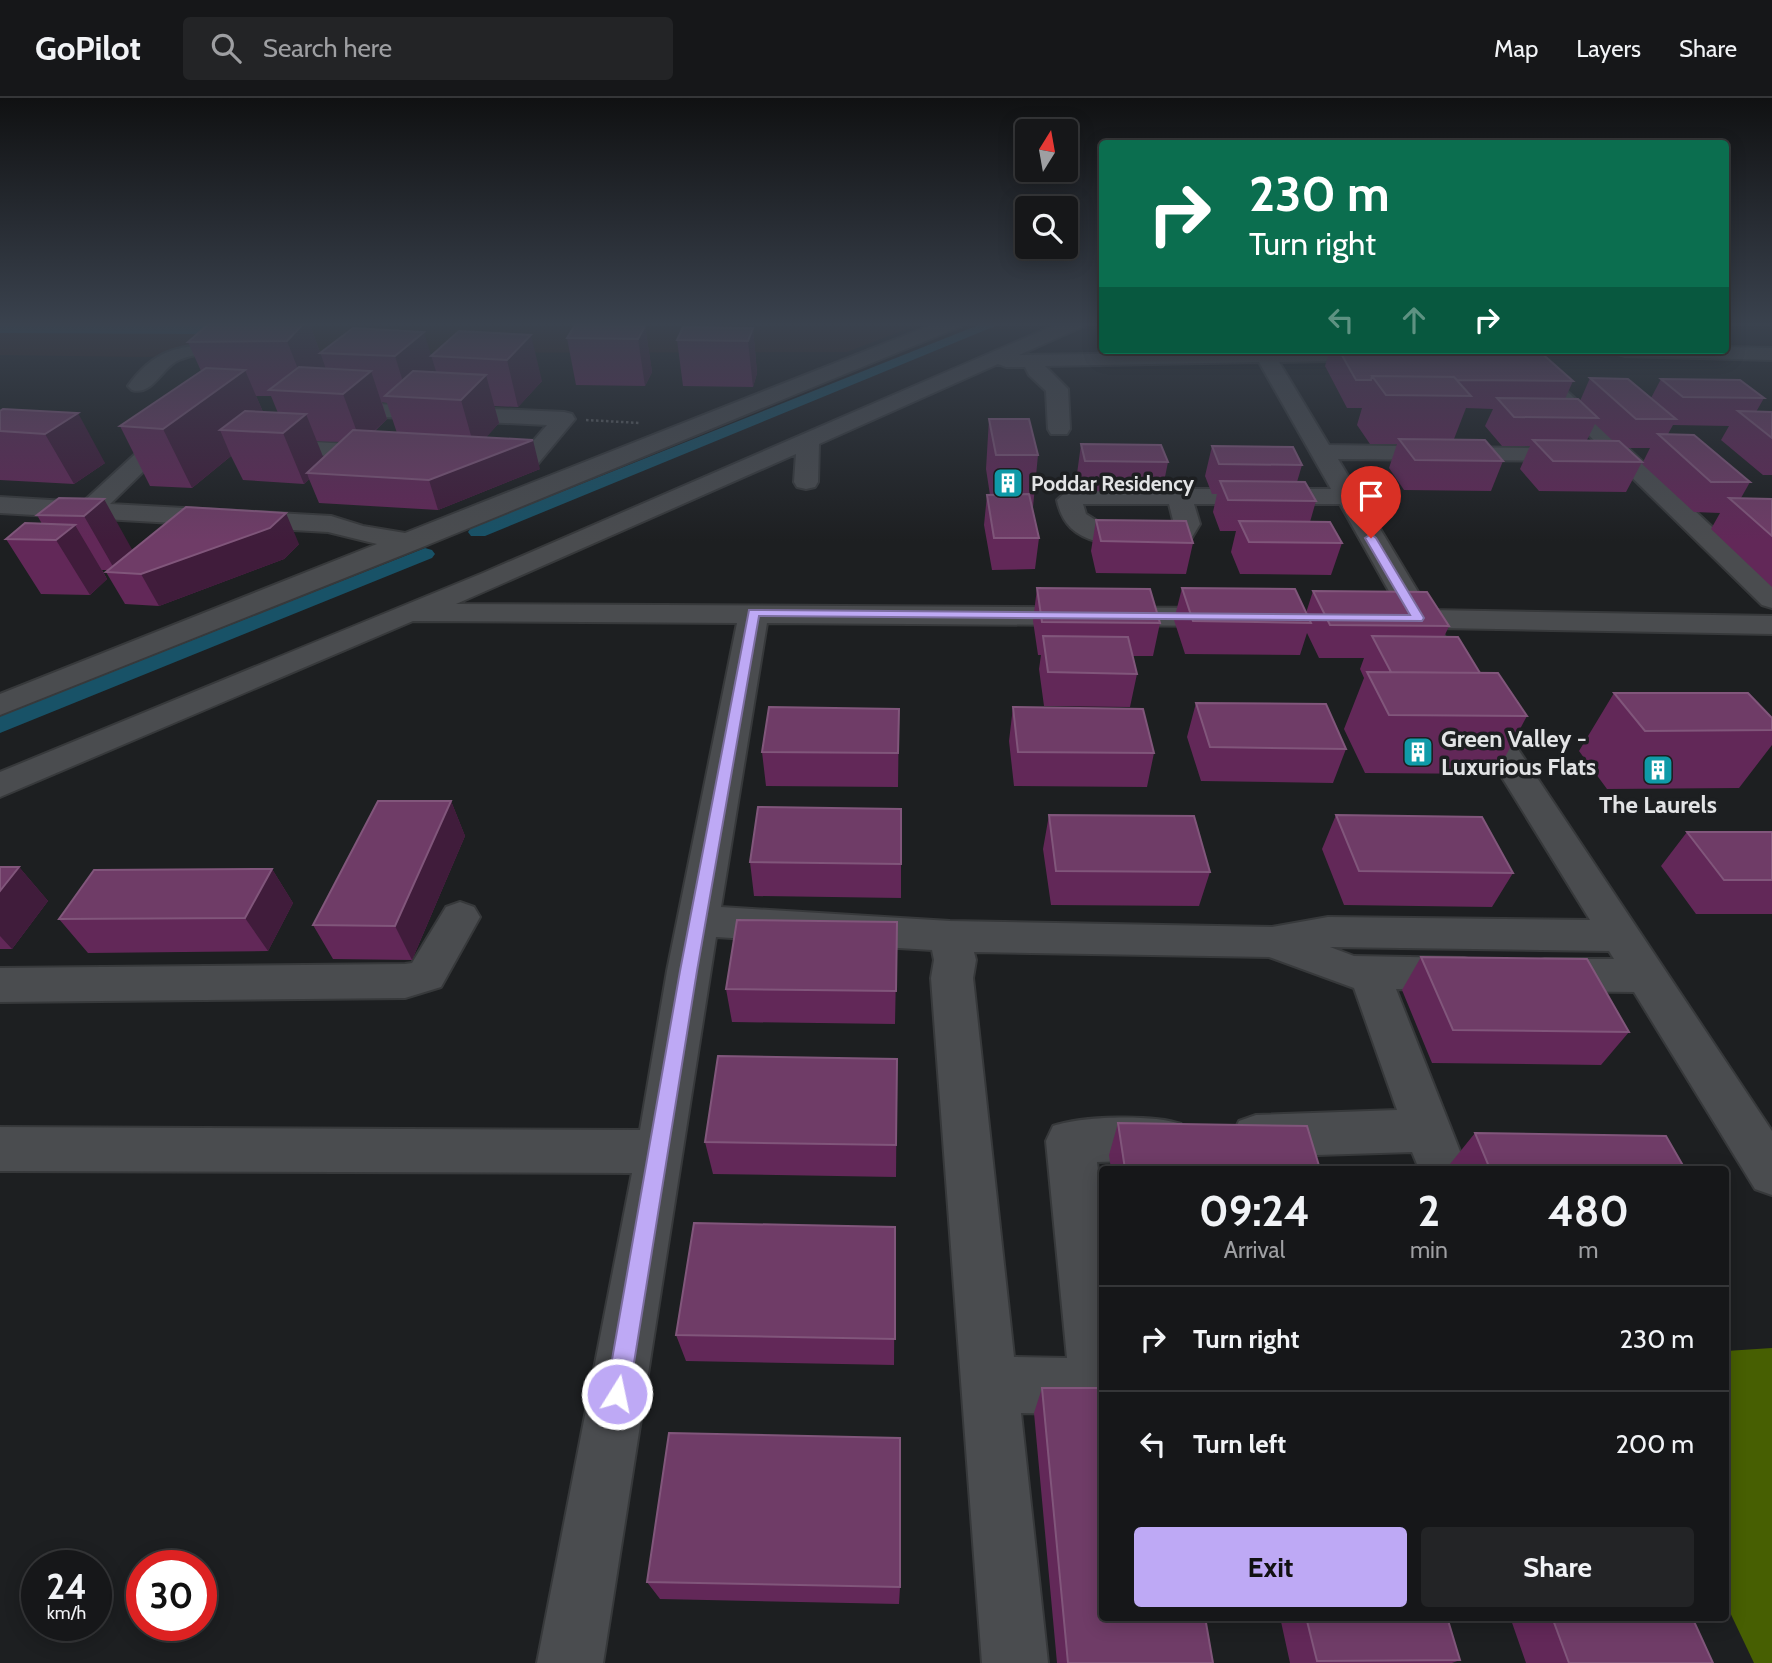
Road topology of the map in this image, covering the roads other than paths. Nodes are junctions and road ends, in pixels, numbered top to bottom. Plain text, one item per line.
1 (774, 395) edge
2 (911, 395) edge
3 (1057, 395) edge
4 (1289, 395) edge
5 (1559, 395) edge
6 (329, 409) edge
7 (188, 417) edge
8 (1059, 429) dead end
9 (808, 441) junction
10 (279, 447) edge
11 (1322, 452) junction
12 (403, 454) edge
13 (1606, 454) edge
14 (500, 459) edge
15 (528, 461) junction
16 (600, 466) junction
17 (806, 482) dead end
18 (1347, 497) junction
19 (1180, 498) dead end
20 (89, 510) junction
21 (4, 519) edge
22 (359, 533) junction
23 (411, 542) junction
24 (1772, 600) edge
25 (408, 612) junction
26 (754, 612) junction
27 (1252, 617) edge
28 (1363, 618) edge
29 (1418, 618) junction
30 (1772, 625) edge
31 (0, 705) edge
32 (0, 785) edge
33 (460, 917) dead end
34 (699, 921) junction
35 (950, 936) junction
36 (1621, 936) junction
37 (1272, 942) junction
38 (1368, 972) junction
39 (1646, 976) junction
40 (0, 985) edge
41 (0, 1149) edge
42 (1436, 1150) edge
43 (660, 1152) junction
44 (1772, 1173) edge
45 (1099, 1379) edge
46 (990, 1384) junction
47 (1099, 1387) edge
48 (570, 1663) edge
49 (1015, 1663) edge

1 - 16 street
2 - 9 street
3 - 8 street
4 - 11 street
5 - 24 street
6 - 15 street
7 - 20 street
9 - 17 street
9 - 25 street
10 - 12 street
11 - 13 street
11 - 18 street
14 - 15 street
15 - 16 street
16 - 23 street
18 - 19 street
18 - 29 street
20 - 21 street
20 - 22 street
21 - 22 street
22 - 23 street
23 - 31 street
25 - 26 street
25 - 32 street
26 - 27 street
26 - 34 street
28 - 29 street
29 - 30 street
29 - 36 street
33 - 40 street
34 - 35 street
34 - 43 street
35 - 37 street
35 - 46 street
36 - 37 street
36 - 39 street
37 - 38 street
38 - 39 street
38 - 42 street
39 - 44 street
41 - 43 street
42 - 45 street
43 - 48 street
46 - 47 street
46 - 49 street

